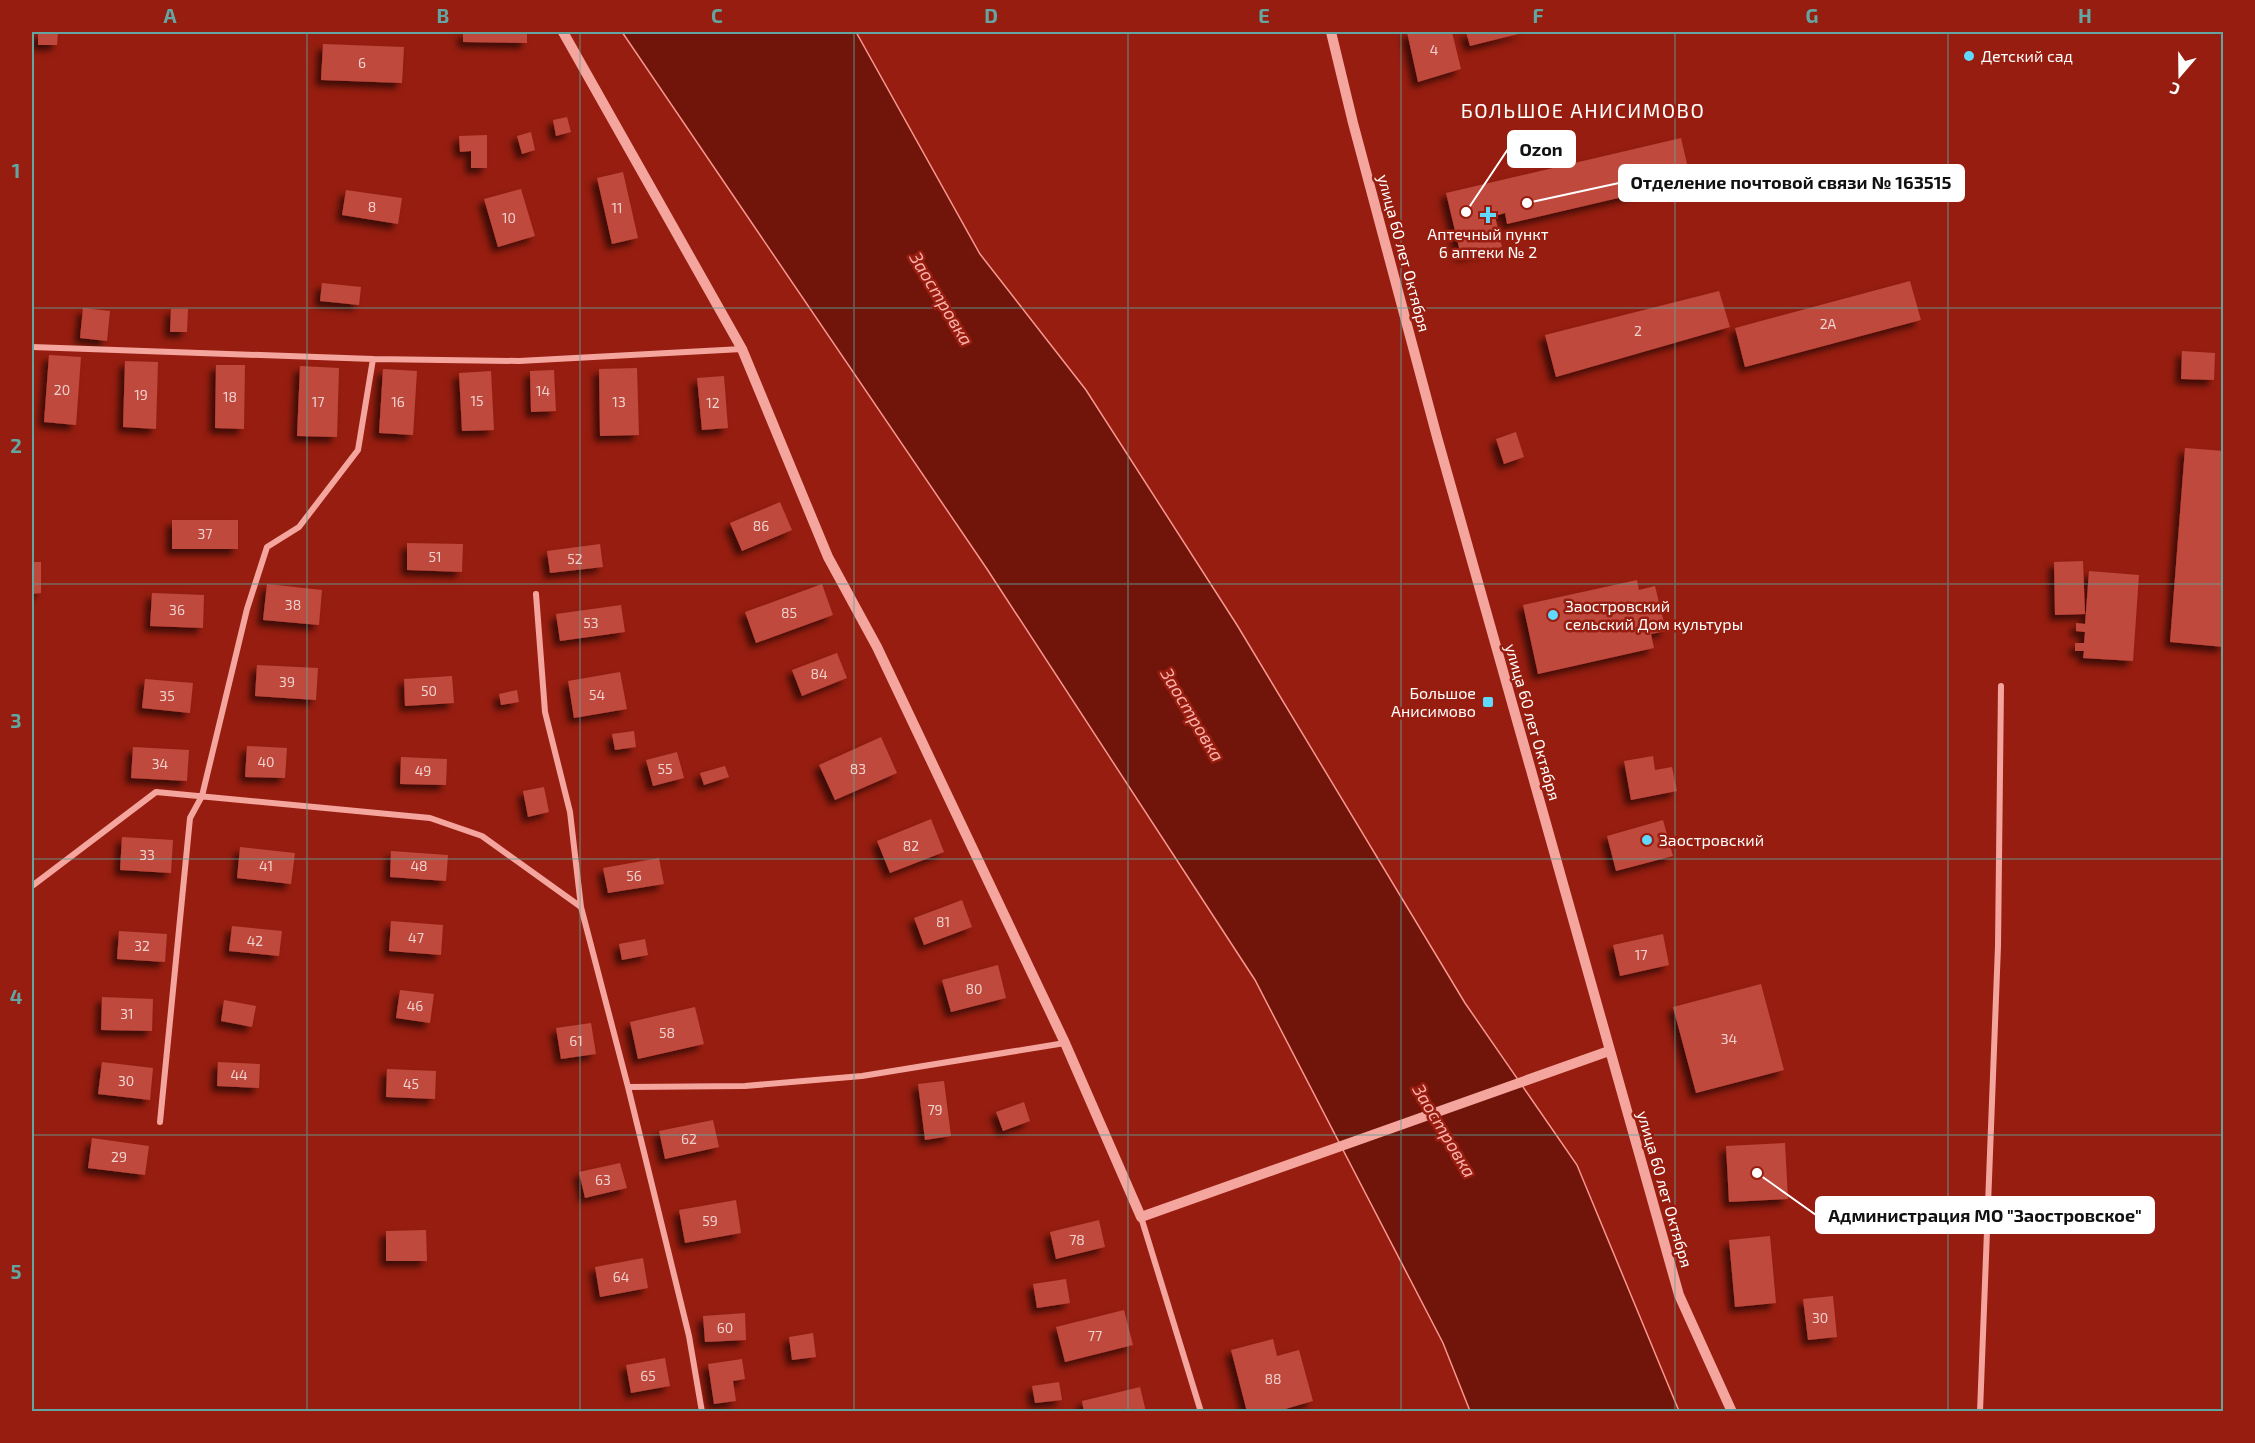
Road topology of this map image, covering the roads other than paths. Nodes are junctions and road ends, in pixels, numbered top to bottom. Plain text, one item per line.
1 (563, 32) edge
2 (1331, 32) edge
3 (32, 347) edge
4 (742, 349) junction
5 (373, 359) junction
6 (536, 594) dead end
7 (2001, 686) dead end
8 (202, 796) junction
9 (32, 886) edge
10 (581, 907) junction
11 (1065, 1043) junction
12 (1610, 1051) junction
13 (628, 1087) junction
14 (160, 1122) dead end
15 (1141, 1217) junction
16 (702, 1412) edge
17 (1201, 1412) edge
18 (1732, 1412) edge
19 (1980, 1412) edge

1 - 4 street
2 - 12 street, улица 60 лет Октября
3 - 5 street
4 - 5 street
4 - 11 street
5 - 8 street
6 - 10 street
7 - 19 street
8 - 9 street
8 - 10 street
8 - 14 street
10 - 13 street
11 - 13 street
11 - 15 street
12 - 15 street
12 - 18 street, улица 60 лет Октября
13 - 16 street
15 - 17 street

